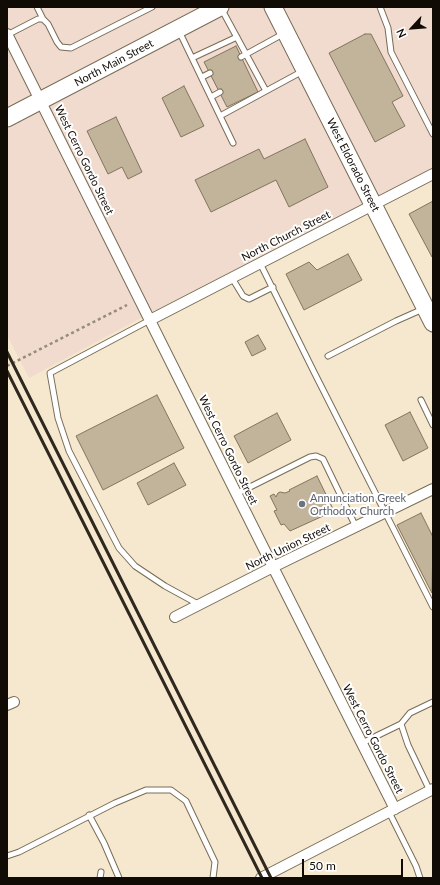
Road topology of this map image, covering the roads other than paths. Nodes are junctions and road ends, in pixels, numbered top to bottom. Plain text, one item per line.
1 (38, 7) edge
2 (152, 7) edge
3 (220, 7) edge
4 (273, 7) edge
5 (380, 7) edge
6 (43, 19) junction
7 (178, 29) junction
8 (286, 32) junction
9 (7, 34) edge
10 (237, 37) junction
11 (247, 54) junction
12 (241, 57) dead end
13 (192, 58) junction
14 (305, 70) junction
15 (210, 73) dead end
16 (257, 73) junction
17 (251, 76) dead end
18 (202, 77) junction
19 (266, 91) junction
20 (220, 92) dead end
21 (211, 97) junction
22 (41, 101) junction
23 (220, 116) junction
24 (7, 118) edge
25 (433, 134) edge
26 (233, 143) dead end
27 (433, 174) edge
28 (374, 204) junction
29 (260, 263) junction
30 (232, 278) junction
31 (273, 288) junction
32 (430, 316) edge
33 (150, 320) junction
34 (328, 356) dead end
35 (421, 400) dead end
36 (433, 425) edge
37 (433, 489) edge
38 (236, 494) junction
39 (385, 513) junction
40 (356, 527) junction
41 (273, 567) junction
42 (200, 605) junction
43 (433, 608) edge
44 (176, 617) dead end
45 (433, 702) edge
46 (401, 724) junction
47 (362, 744) junction
48 (431, 790) edge
49 (392, 810) junction
50 (89, 815) junction
51 (7, 856) edge
52 (101, 872) dead end
53 (100, 878) edge
54 (119, 878) edge
55 (213, 878) edge
56 (261, 878) edge
57 (420, 878) edge

1 - 6 lane
2 - 6 lane
3 - 7 main road, North Main Street
3 - 10 lane
4 - 8 main road, West Eldorado Street
5 - 25 lane
6 - 9 lane
7 - 13 lane
7 - 22 main road, North Main Street
8 - 11 lane
8 - 14 main road, West Eldorado Street
9 - 22 street, West Cerro Gordo Street
10 - 11 lane
10 - 13 lane
11 - 12 lane
11 - 16 lane
13 - 18 lane
14 - 19 lane
14 - 28 main road, West Eldorado Street
15 - 18 lane
16 - 17 lane
16 - 19 lane
18 - 21 lane
19 - 23 lane
20 - 21 lane
21 - 23 lane
22 - 24 main road, North Main Street
22 - 33 street, West Cerro Gordo Street
23 - 26 lane
27 - 28 street, North Church Street
28 - 29 street, North Church Street
28 - 32 main road, West Eldorado Street
29 - 30 street, North Church Street
29 - 31 lane
30 - 31 lane
30 - 33 street, North Church Street
31 - 39 lane
32 - 34 lane
33 - 38 street, West Cerro Gordo Street
33 - 42 lane
35 - 36 lane
37 - 39 street, North Union Street
38 - 40 lane
38 - 41 street, West Cerro Gordo Street
39 - 40 street, North Union Street
39 - 43 lane
40 - 41 street, North Union Street
41 - 42 street, North Union Street
41 - 47 street, West Cerro Gordo Street
42 - 44 street, North Union Street
45 - 46 lane
46 - 47 lane
46 - 48 lane
47 - 49 street, West Cerro Gordo Street
48 - 49 street
49 - 56 street
49 - 57 lane
50 - 51 lane
50 - 54 lane
50 - 55 lane
52 - 53 lane

